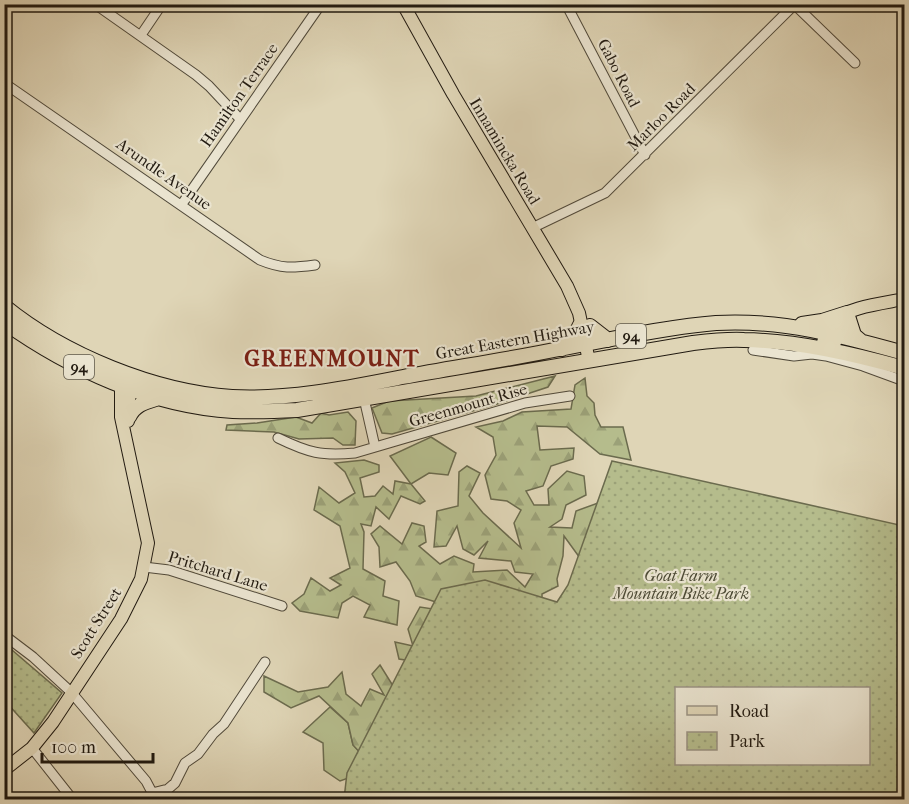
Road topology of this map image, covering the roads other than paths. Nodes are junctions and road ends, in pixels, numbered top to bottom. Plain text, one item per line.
1 (95, 4) edge
2 (162, 4) edge
3 (321, 4) edge
4 (403, 4) edge
5 (566, 4) edge
6 (795, 5) edge
7 (141, 35) junction
8 (855, 63) dead end
9 (4, 83) edge
10 (240, 119) junction
11 (645, 155) junction
12 (182, 204) junction
13 (532, 228) junction
14 (315, 265) dead end
15 (904, 299) edge
16 (4, 306) edge
17 (848, 313) junction
18 (583, 321) junction
19 (4, 322) edge
20 (778, 325) junction
21 (832, 334) junction
22 (608, 340) junction
23 (861, 341) junction
24 (589, 343) junction
25 (773, 347) junction
26 (562, 349) junction
27 (753, 350) dead end
28 (826, 350) junction
29 (904, 353) edge
30 (593, 360) junction
31 (904, 368) edge
32 (128, 381) junction
33 (904, 381) edge
34 (363, 392) junction
35 (570, 396) dead end
36 (159, 398) junction
37 (127, 424) junction
38 (278, 438) dead end
39 (375, 447) junction
40 (144, 567) junction
41 (282, 606) dead end
42 (4, 635) edge
43 (265, 662) dead end
44 (71, 692) junction
45 (32, 748) junction
46 (4, 770) edge
47 (154, 796) edge
48 (73, 800) edge

1 - 7 street
2 - 7 street
3 - 10 street, Hamilton Terrace
4 - 13 main road, Innamincka Road
5 - 11 street, Gabo Road
6 - 8 street
6 - 11 street, Marloo Road
7 - 10 street
9 - 12 street, Arundle Avenue
10 - 12 street, Hamilton Terrace
11 - 13 street, Marloo Road
12 - 14 street, Arundle Avenue
13 - 18 main road, Innamincka Road
15 - 17 main road
16 - 32 highway, Great Eastern Highway / 94
17 - 20 highway
17 - 21 main road
17 - 23 highway
18 - 22 highway
18 - 24 main road, Innamincka Road
18 - 26 highway
19 - 32 highway, Great Eastern Highway / 94
20 - 21 highway, Great Eastern Highway / 94
20 - 22 highway, Great Eastern Highway / 94
20 - 25 street
21 - 23 highway, Great Eastern Highway / 94
21 - 28 main road
22 - 24 highway, Great Eastern Highway / 94
23 - 29 highway, Great Eastern Highway / 94
24 - 26 highway, Great Eastern Highway / 94
24 - 30 main road, Innamincka Road
25 - 27 street
25 - 28 highway, Great Eastern Highway / 94
25 - 30 highway, Great Eastern Highway / 94
25 - 33 street
26 - 34 highway, Great Eastern Highway / 94
28 - 31 highway, Great Eastern Highway / 94
30 - 34 highway, Great Eastern Highway / 94
32 - 34 highway, Great Eastern Highway / 94
32 - 36 highway, Great Eastern Highway / 94
32 - 37 main road, Scott Street
34 - 36 highway, Great Eastern Highway / 94
34 - 39 street
35 - 39 street, Greenmount Rise
36 - 37 highway
37 - 40 main road, Scott Street
38 - 39 street, Greenmount Rise
40 - 41 street, Pritchard Lane
40 - 44 main road, Scott Street
42 - 44 street
43 - 47 street
44 - 45 main road, Scott Street
44 - 47 street
45 - 46 main road, Scott Street
45 - 48 street

